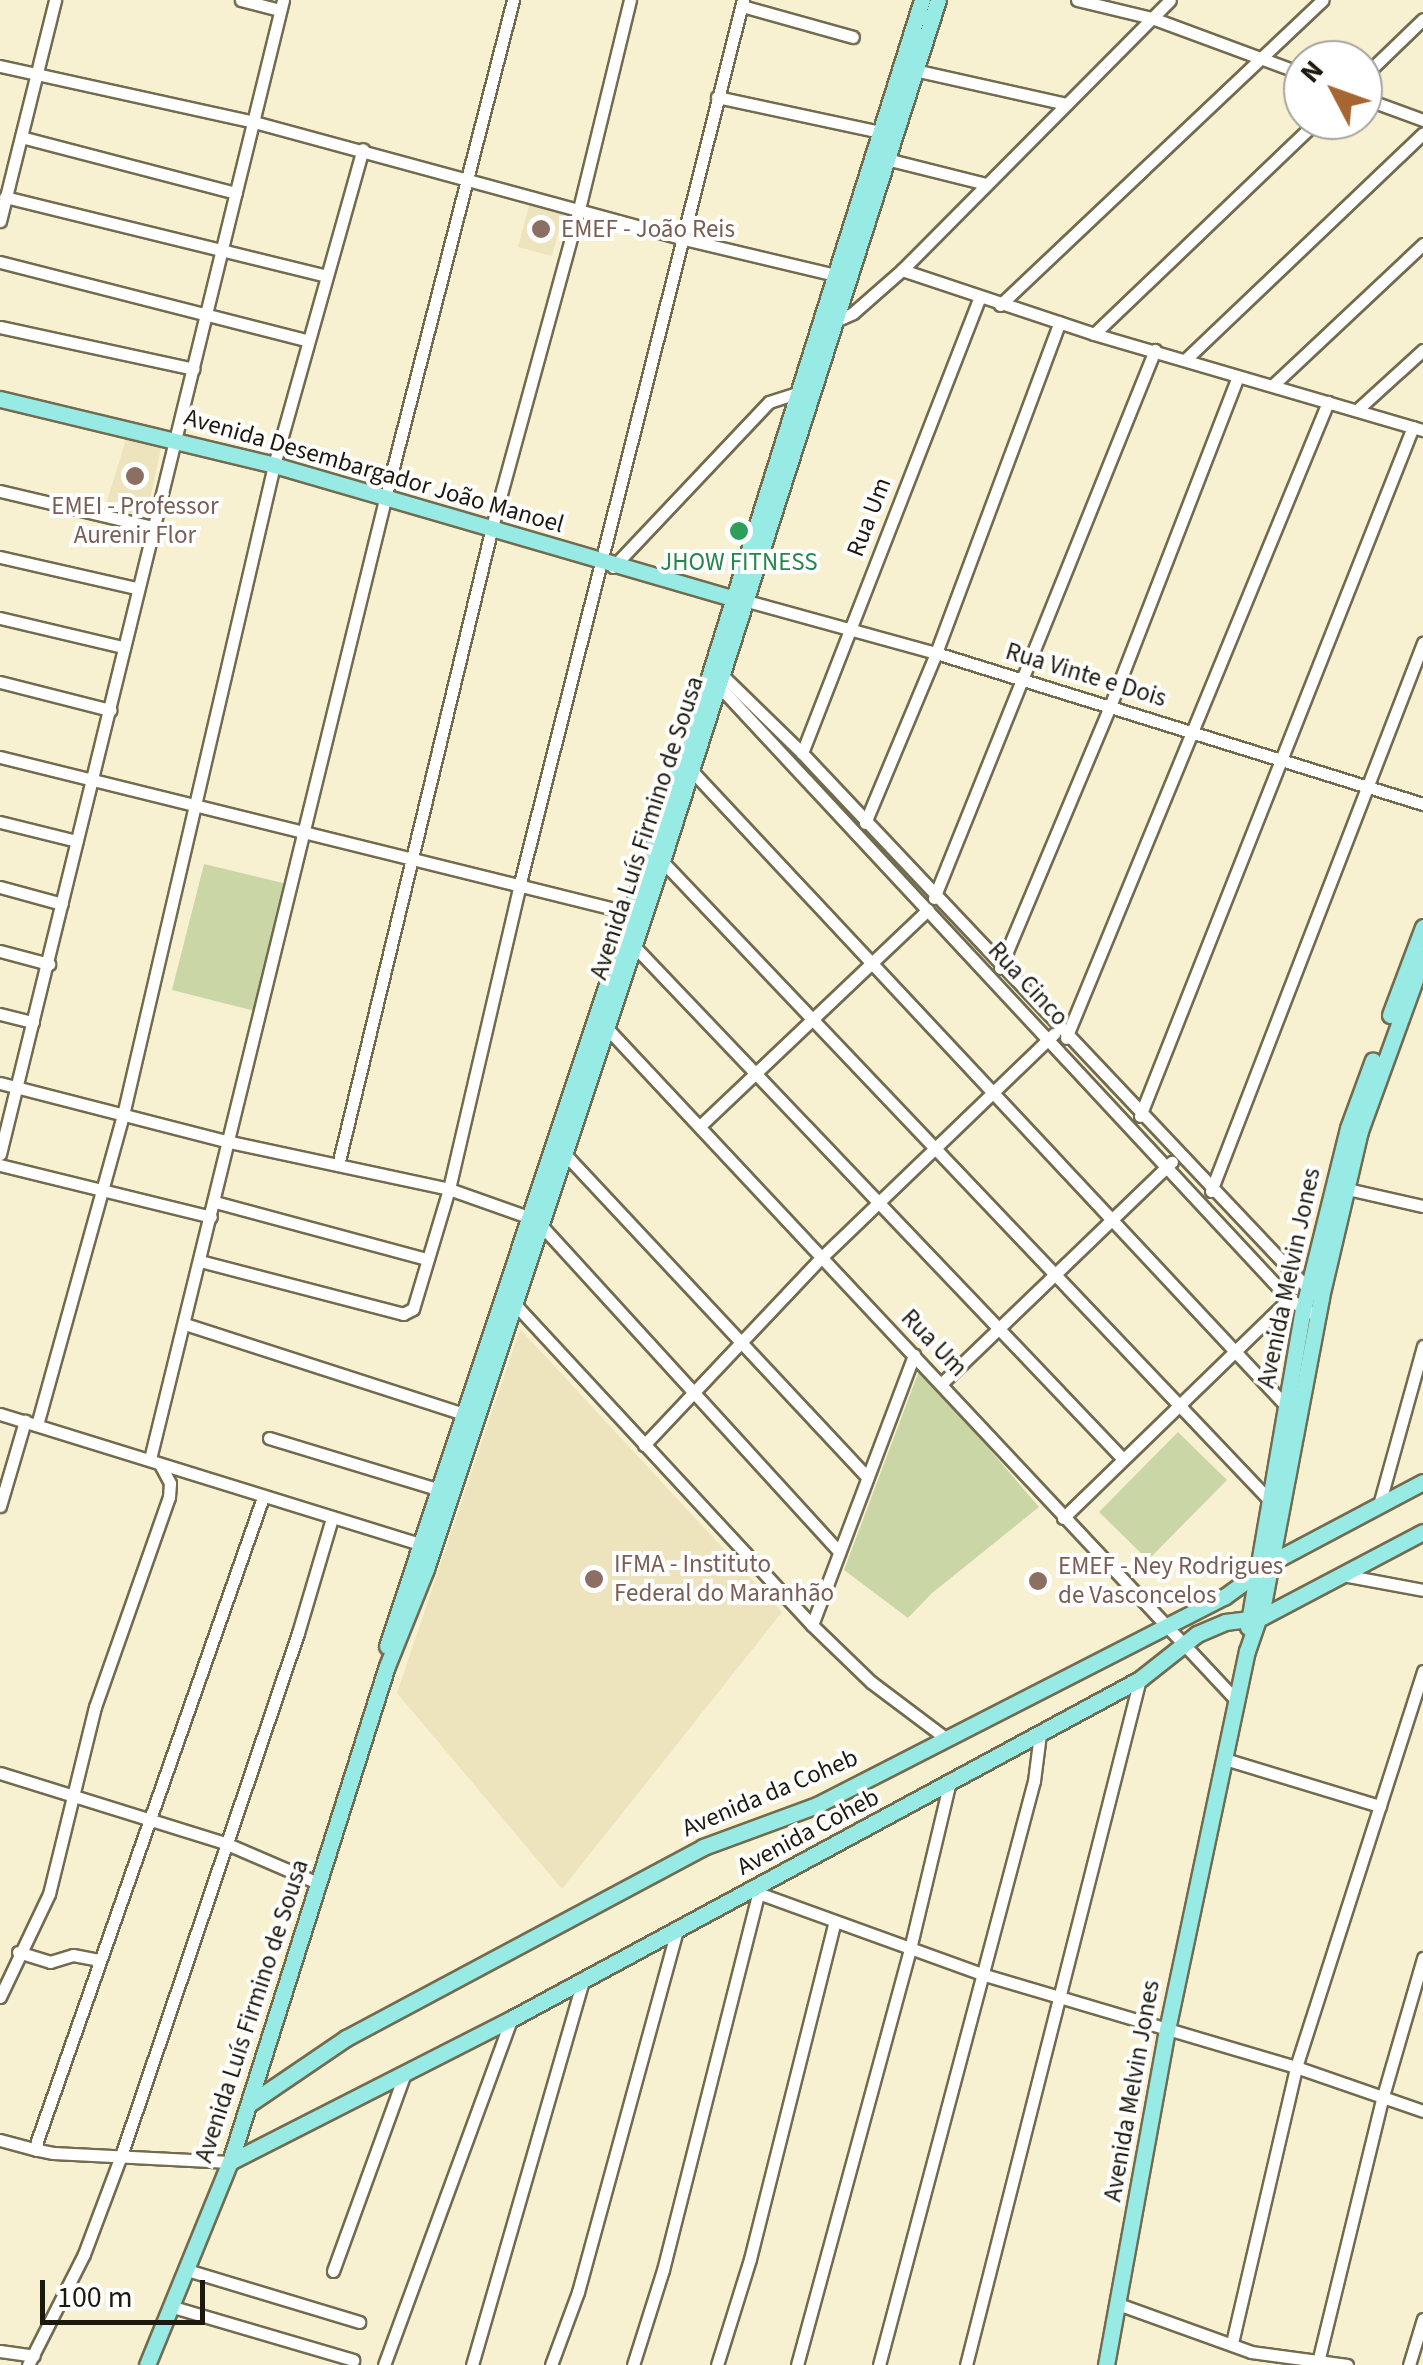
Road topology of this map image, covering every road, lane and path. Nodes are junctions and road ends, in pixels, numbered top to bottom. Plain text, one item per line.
1 (54, 0) edge
2 (241, 0) edge
3 (512, 0) edge
4 (630, 0) edge
5 (922, 0) edge
6 (938, 0) edge
7 (1077, 0) edge
8 (1170, 0) edge
9 (1322, 0) edge
10 (742, 3) edge
11 (282, 5) edge
12 (1152, 18) junction
13 (1423, 19) edge
14 (852, 37) dead end
15 (1262, 57) junction
16 (1383, 57) edge
17 (0, 66) edge
18 (1283, 66) edge
19 (907, 68) junction
20 (36, 73) junction
21 (717, 97) junction
22 (1066, 104) junction
23 (1383, 105) edge
24 (1423, 120) edge
25 (254, 122) junction
26 (880, 132) junction
27 (1423, 132) edge
28 (21, 137) junction
29 (1297, 140) edge
30 (364, 150) junction
31 (880, 158) junction
32 (470, 178) junction
33 (986, 184) junction
34 (236, 193) junction
35 (5, 198) junction
36 (580, 210) junction
37 (0, 221) edge
38 (684, 239) junction
39 (1423, 244) edge
40 (223, 252) junction
41 (0, 262) edge
42 (902, 270) junction
43 (835, 275) junction
44 (326, 276) junction
45 (979, 298) junction
46 (1000, 305) junction
47 (208, 312) junction
48 (827, 322) junction
49 (1060, 322) junction
50 (0, 326) edge
51 (1094, 334) junction
52 (307, 340) junction
53 (1155, 350) junction
54 (1423, 350) edge
55 (1186, 359) junction
56 (194, 370) junction
57 (1238, 376) junction
58 (1273, 385) junction
59 (799, 392) junction
60 (0, 400) edge
61 (1328, 402) junction
62 (1357, 410) junction
63 (1418, 429) edge
64 (174, 440) junction
65 (274, 465) junction
66 (0, 491) edge
67 (386, 495) junction
68 (152, 527) junction
69 (492, 527) junction
70 (0, 557) edge
71 (607, 565) junction
72 (137, 588) junction
73 (740, 600) junction
74 (0, 618) edge
75 (849, 628) junction
76 (1423, 643) edge
77 (123, 647) junction
78 (936, 653) junction
79 (716, 676) junction
80 (0, 682) edge
81 (1020, 682) junction
82 (1109, 709) junction
83 (110, 710) junction
84 (1194, 735) junction
85 (802, 753) junction
86 (0, 757) edge
87 (1281, 759) junction
88 (691, 770) junction
89 (91, 782) junction
90 (1368, 786) junction
91 (679, 787) junction
92 (1423, 804) edge
93 (196, 807) junction
94 (0, 822) edge
95 (865, 823) junction
96 (305, 832) junction
97 (77, 840) junction
98 (415, 859) junction
99 (662, 861) junction
100 (520, 884) junction
101 (0, 887) edge
102 (62, 904) junction
103 (931, 904) junction
104 (631, 913) junction
105 (1423, 926) edge
106 (634, 946) junction
107 (0, 951) edge
108 (1423, 958) edge
109 (49, 964) junction
110 (870, 965) junction
111 (1000, 968) junction
112 (0, 1014) edge
113 (814, 1018) junction
114 (33, 1022) junction
115 (602, 1022) junction
116 (1058, 1036) junction
117 (756, 1072) junction
118 (0, 1083) edge
119 (16, 1088) junction
120 (994, 1092) junction
121 (123, 1115) junction
122 (1140, 1116) junction
123 (700, 1126) junction
124 (230, 1142) junction
125 (935, 1149) junction
126 (563, 1152) junction
127 (0, 1154) edge
128 (1178, 1156) junction
129 (0, 1165) edge
130 (338, 1165) junction
131 (1168, 1166) junction
132 (1340, 1187) junction
133 (103, 1189) junction
134 (448, 1189) junction
135 (1211, 1191) junction
136 (215, 1202) junction
137 (878, 1204) junction
138 (1423, 1206) edge
139 (210, 1217) junction
140 (534, 1220) junction
141 (1111, 1221) junction
142 (822, 1257) junction
143 (426, 1259) junction
144 (200, 1261) junction
145 (1054, 1276) junction
146 (1314, 1294) junction
147 (510, 1299) junction
148 (1289, 1299) junction
149 (1310, 1313) junction
150 (185, 1324) junction
151 (997, 1330) junction
152 (743, 1340) junction
153 (1423, 1346) edge
154 (1236, 1350) junction
155 (914, 1355) junction
156 (942, 1383) junction
157 (692, 1394) junction
158 (1177, 1407) junction
159 (1288, 1407) junction
160 (0, 1414) edge
161 (464, 1414) junction
162 (31, 1423) junction
163 (465, 1433) junction
164 (269, 1438) dead end
165 (644, 1445) junction
166 (1123, 1460) junction
167 (155, 1462) junction
168 (866, 1476) junction
169 (1423, 1482) edge
170 (440, 1490) junction
171 (263, 1497) junction
172 (1272, 1503) junction
173 (1378, 1505) junction
174 (0, 1506) edge
175 (332, 1518) junction
176 (1063, 1518) junction
177 (1423, 1532) edge
178 (422, 1545) junction
179 (839, 1551) junction
180 (1265, 1567) junction
181 (1343, 1576) junction
182 (1423, 1590) edge
183 (1254, 1619) junction
184 (812, 1624) junction
185 (1167, 1627) junction
186 (1183, 1644) junction
187 (387, 1666) junction
188 (1423, 1671) edge
189 (1140, 1680) junction
190 (1237, 1701) junction
191 (1040, 1734) junction
192 (947, 1739) junction
193 (1225, 1759) junction
194 (0, 1774) edge
195 (950, 1781) junction
196 (74, 1798) junction
197 (1380, 1806) junction
198 (148, 1822) junction
199 (225, 1843) junction
200 (320, 1884) junction
201 (759, 1889) junction
202 (834, 1924) junction
203 (677, 1930) junction
204 (910, 1949) junction
205 (18, 1952) junction
206 (1423, 1958) edge
207 (99, 1960) junction
208 (984, 1975) junction
209 (583, 1981) junction
210 (1058, 1996) junction
211 (0, 1997) edge
212 (511, 2019) junction
213 (1167, 2030) junction
214 (1296, 2067) junction
215 (405, 2073) junction
216 (1383, 2096) junction
217 (249, 2104) junction
218 (1423, 2110) edge
219 (0, 2140) edge
220 (37, 2150) junction
221 (122, 2153) junction
222 (230, 2162) junction
223 (187, 2270) junction
224 (333, 2271) dead end
225 (1118, 2304) junction
226 (173, 2307) junction
227 (1423, 2319) edge
228 (358, 2322) dead end
229 (1232, 2343) junction
230 (0, 2350) edge
231 (1251, 2358) edge
232 (31, 2360) edge
233 (353, 2360) dead end
234 (1318, 2362) junction
235 (147, 2365) edge
236 (384, 2365) edge
237 (472, 2365) edge
238 (551, 2365) edge
239 (633, 2365) edge
240 (717, 2365) edge
241 (797, 2365) edge
242 (879, 2365) edge
243 (966, 2365) edge
244 (1106, 2365) edge
245 (1347, 2365) edge
246 (1409, 2365) edge

1 - 20 street
2 - 11 street
3 - 32 street
4 - 36 street
5 - 19 main road, Avenida Luís Firmino de Sousa
6 - 19 main road, Avenida Luís Firmino de Sousa
7 - 12 street
8 - 12 street
9 - 15 street
10 - 14 street
10 - 21 street
11 - 25 street
12 - 15 street
12 - 22 street
13 - 16 street
15 - 18 street
15 - 46 street
17 - 20 street
19 - 22 street
19 - 26 main road, Avenida Luís Firmino de Sousa
19 - 31 main road, Avenida Luís Firmino de Sousa
20 - 25 street
20 - 28 street
21 - 26 street
21 - 38 street
22 - 33 street
23 - 24 street
25 - 30 street
25 - 34 street
26 - 31 main road, Avenida Luís Firmino de Sousa
27 - 55 street
28 - 34 street
28 - 35 street
29 - 51 street
30 - 32 street
30 - 44 street
31 - 33 street
31 - 43 main road, Avenida Luís Firmino de Sousa
31 - 48 main road, Avenida Luís Firmino de Sousa
32 - 36 street
32 - 67 street
33 - 42 street
34 - 40 street
35 - 37 street
35 - 40 street
36 - 38 street
36 - 69 street
38 - 43 street
38 - 71 street
39 - 58 street
40 - 44 street
40 - 47 street
41 - 47 street
42 - 45 street
42 - 48 street
43 - 48 main road, Avenida Luís Firmino de Sousa
44 - 52 street
45 - 46 street
45 - 75 street, Rua Um
46 - 49 street
47 - 52 street
47 - 56 street
48 - 59 main road, Avenida Luís Firmino de Sousa
48 - 73 main road, Avenida Luís Firmino de Sousa
49 - 51 street
49 - 78 street
50 - 56 street
51 - 53 street
52 - 65 street
53 - 55 street
53 - 81 street
54 - 62 street
55 - 57 street
56 - 64 street
57 - 58 street
57 - 82 street
58 - 61 street
59 - 71 street
59 - 73 main road, Avenida Luís Firmino de Sousa
60 - 64 main road, Avenida Desembargador João Manoel
61 - 62 street
61 - 84 street, Rua Cinco
62 - 63 street
63 - 87 street
64 - 65 main road, Avenida Desembargador João Manoel
64 - 68 street
65 - 67 main road, Avenida Desembargador João Manoel
65 - 93 street
66 - 68 street
67 - 69 main road, Avenida Desembargador João Manoel
67 - 96 street
68 - 72 street
69 - 71 main road, Avenida Desembargador João Manoel
69 - 98 street
70 - 72 street
71 - 73 main road, Avenida Desembargador João Manoel
71 - 100 street
72 - 77 street
73 - 75 street, Rua Vinte e Dois
73 - 79 main road, Avenida Luís Firmino de Sousa
74 - 77 street
75 - 78 street, Rua Vinte e Dois
75 - 85 street, Rua Um
76 - 90 street
77 - 83 street
78 - 81 street, Rua Vinte e Dois
78 - 95 street
79 - 85 street, Rua Cinco
79 - 88 main road, Avenida Luís Firmino de Sousa
79 - 91 main road, Avenida Luís Firmino de Sousa
79 - 103 street, Rua Cinco
80 - 83 street
81 - 82 street, Rua Vinte e Dois
81 - 103 street
82 - 84 street, Rua Vinte e Dois
82 - 111 street
83 - 89 street
84 - 87 street, Rua Vinte e Dois
84 - 116 street, Rua Cinco
85 - 95 street, Rua Cinco
86 - 89 street
87 - 90 street, Rua Vinte e Dois
87 - 122 street
88 - 91 main road, Avenida Luís Firmino de Sousa
88 - 110 street
89 - 93 street
89 - 97 street
90 - 92 street, Rua Vinte e Dois
90 - 135 street
91 - 99 main road, Avenida Luís Firmino de Sousa
91 - 104 main road, Avenida Luís Firmino de Sousa
93 - 96 street
93 - 121 street
94 - 97 street
95 - 103 street, Rua Cinco
96 - 98 street
96 - 124 street
97 - 102 street
98 - 100 street
98 - 130 street
99 - 106 main road, Avenida Luís Firmino de Sousa
99 - 113 street
100 - 104 street
100 - 134 street
101 - 102 street
102 - 109 street
103 - 110 street
103 - 111 street, Rua Cinco
103 - 116 street, Rua Cinco
104 - 115 main road, Avenida Luís Firmino de Sousa
105 - 132 main road, Avenida Melvin Jones
106 - 115 main road, Avenida Luís Firmino de Sousa
106 - 117 street
107 - 109 street
108 - 132 main road, Avenida Melvin Jones
109 - 114 street
110 - 113 street
110 - 120 street
111 - 116 street, Rua Cinco
112 - 114 street
113 - 117 street
113 - 125 street
114 - 119 street
115 - 123 street, Rua Um
115 - 126 main road, Avenida Luís Firmino de Sousa
115 - 140 main road, Avenida Luís Firmino de Sousa
116 - 120 street
116 - 122 street, Rua Cinco
116 - 131 street, Rua Cinco
117 - 123 street
117 - 137 street
118 - 119 street
119 - 121 street
119 - 127 street
120 - 125 street
120 - 141 street
121 - 124 street
121 - 133 street
122 - 128 street, Rua Cinco
123 - 142 street, Rua Um
124 - 130 street
124 - 136 street
125 - 137 street
125 - 145 street
126 - 140 main road, Avenida Luís Firmino de Sousa
126 - 152 street
128 - 131 street
128 - 135 street, Rua Cinco
129 - 133 street
130 - 134 street
131 - 141 street
131 - 148 street, Rua Cinco
132 - 138 street
132 - 146 main road, Avenida Melvin Jones
133 - 139 street
133 - 162 street
134 - 140 street
134 - 143 street
135 - 146 street, Rua Cinco
136 - 139 street
136 - 143 street
137 - 142 street
137 - 151 street
139 - 144 street
140 - 147 main road, Avenida Luís Firmino de Sousa
140 - 157 street
141 - 145 street
141 - 154 street
142 - 152 street
142 - 155 street, Rua Um
143 - 144 street
144 - 150 street
145 - 151 street
145 - 158 street
146 - 149 main road, Avenida Melvin Jones
147 - 161 main road, Avenida Luís Firmino de Sousa
147 - 163 main road, Avenida Luís Firmino de Sousa
147 - 165 street
148 - 149 street, Rua Cinco
148 - 154 street
149 - 159 main road, Avenida Melvin Jones
149 - 180 main road, Avenida Melvin Jones
150 - 161 street
150 - 167 street
151 - 156 street
151 - 166 street
152 - 157 street
152 - 168 street
153 - 173 street
154 - 158 street
154 - 159 street
155 - 156 street, Rua Um
155 - 168 street
156 - 176 street, Rua Um
157 - 165 street
157 - 179 street
158 - 166 street
158 - 172 street
159 - 172 main road, Avenida Melvin Jones
160 - 162 street
161 - 163 main road, Avenida Luís Firmino de Sousa
162 - 167 street
162 - 174 street
163 - 170 main road, Avenida Luís Firmino de Sousa
163 - 187 main road, Avenida Luís Firmino de Sousa
164 - 170 street
165 - 184 street
166 - 176 street
167 - 171 street
167 - 196 street
168 - 179 street
169 - 173 main road, Avenida da Coheb
170 - 178 main road, Avenida Luís Firmino de Sousa
171 - 175 street
171 - 198 street
172 - 180 main road, Avenida Melvin Jones
173 - 180 main road, Avenida da Coheb
175 - 178 street
175 - 199 street
176 - 185 street, Rua Um
177 - 181 main road, Avenida Coheb
178 - 187 main road, Avenida Luís Firmino de Sousa
179 - 184 street
180 - 183 main road, Avenida Melvin Jones
180 - 185 main road, Avenida da Coheb
181 - 182 street
181 - 183 main road, Avenida Coheb
183 - 186 main road, Avenida Coheb
183 - 190 main road, Avenida Melvin Jones
184 - 192 street
185 - 186 street, Rua Um
185 - 192 main road, Avenida da Coheb
186 - 189 main road, Avenida Coheb
186 - 190 street, Rua Um
187 - 200 main road, Avenida Luís Firmino de Sousa
188 - 197 street
189 - 191 main road, Avenida Coheb
189 - 210 street
190 - 193 main road, Avenida Melvin Jones
191 - 195 main road, Avenida Coheb
191 - 208 street
192 - 217 main road, Avenida da Coheb
193 - 197 street
193 - 213 main road, Avenida Melvin Jones
194 - 196 street
195 - 201 main road, Avenida Coheb
195 - 204 street
196 - 198 street
196 - 205 street
197 - 214 street
198 - 199 street
198 - 207 street
199 - 200 street
199 - 221 street
200 - 217 main road, Avenida Luís Firmino de Sousa
201 - 202 street
201 - 203 main road, Avenida Coheb
201 - 239 street
202 - 204 street
202 - 240 street
203 - 209 main road, Avenida Coheb
203 - 238 street
204 - 208 street
204 - 241 street
205 - 207 street
205 - 211 street
206 - 216 street
207 - 220 street
208 - 210 street
208 - 242 street
209 - 212 main road, Avenida Coheb
209 - 237 street
210 - 213 street
210 - 243 street
212 - 215 main road, Avenida Coheb
212 - 236 street
213 - 214 street
213 - 225 main road, Avenida Melvin Jones
214 - 216 street
214 - 229 street
215 - 222 main road, Avenida Coheb
215 - 224 street
216 - 218 street
216 - 234 street
217 - 222 main road, Avenida Luís Firmino de Sousa
219 - 220 street
220 - 221 street
221 - 222 street
221 - 232 street
222 - 223 main road, Avenida Luís Firmino de Sousa
223 - 226 main road, Avenida Luís Firmino de Sousa
223 - 228 street
225 - 229 street
225 - 244 main road, Avenida Melvin Jones
226 - 233 street
226 - 235 main road, Avenida Luís Firmino de Sousa
227 - 246 street
229 - 231 street
230 - 232 street
231 - 234 street
234 - 245 street

